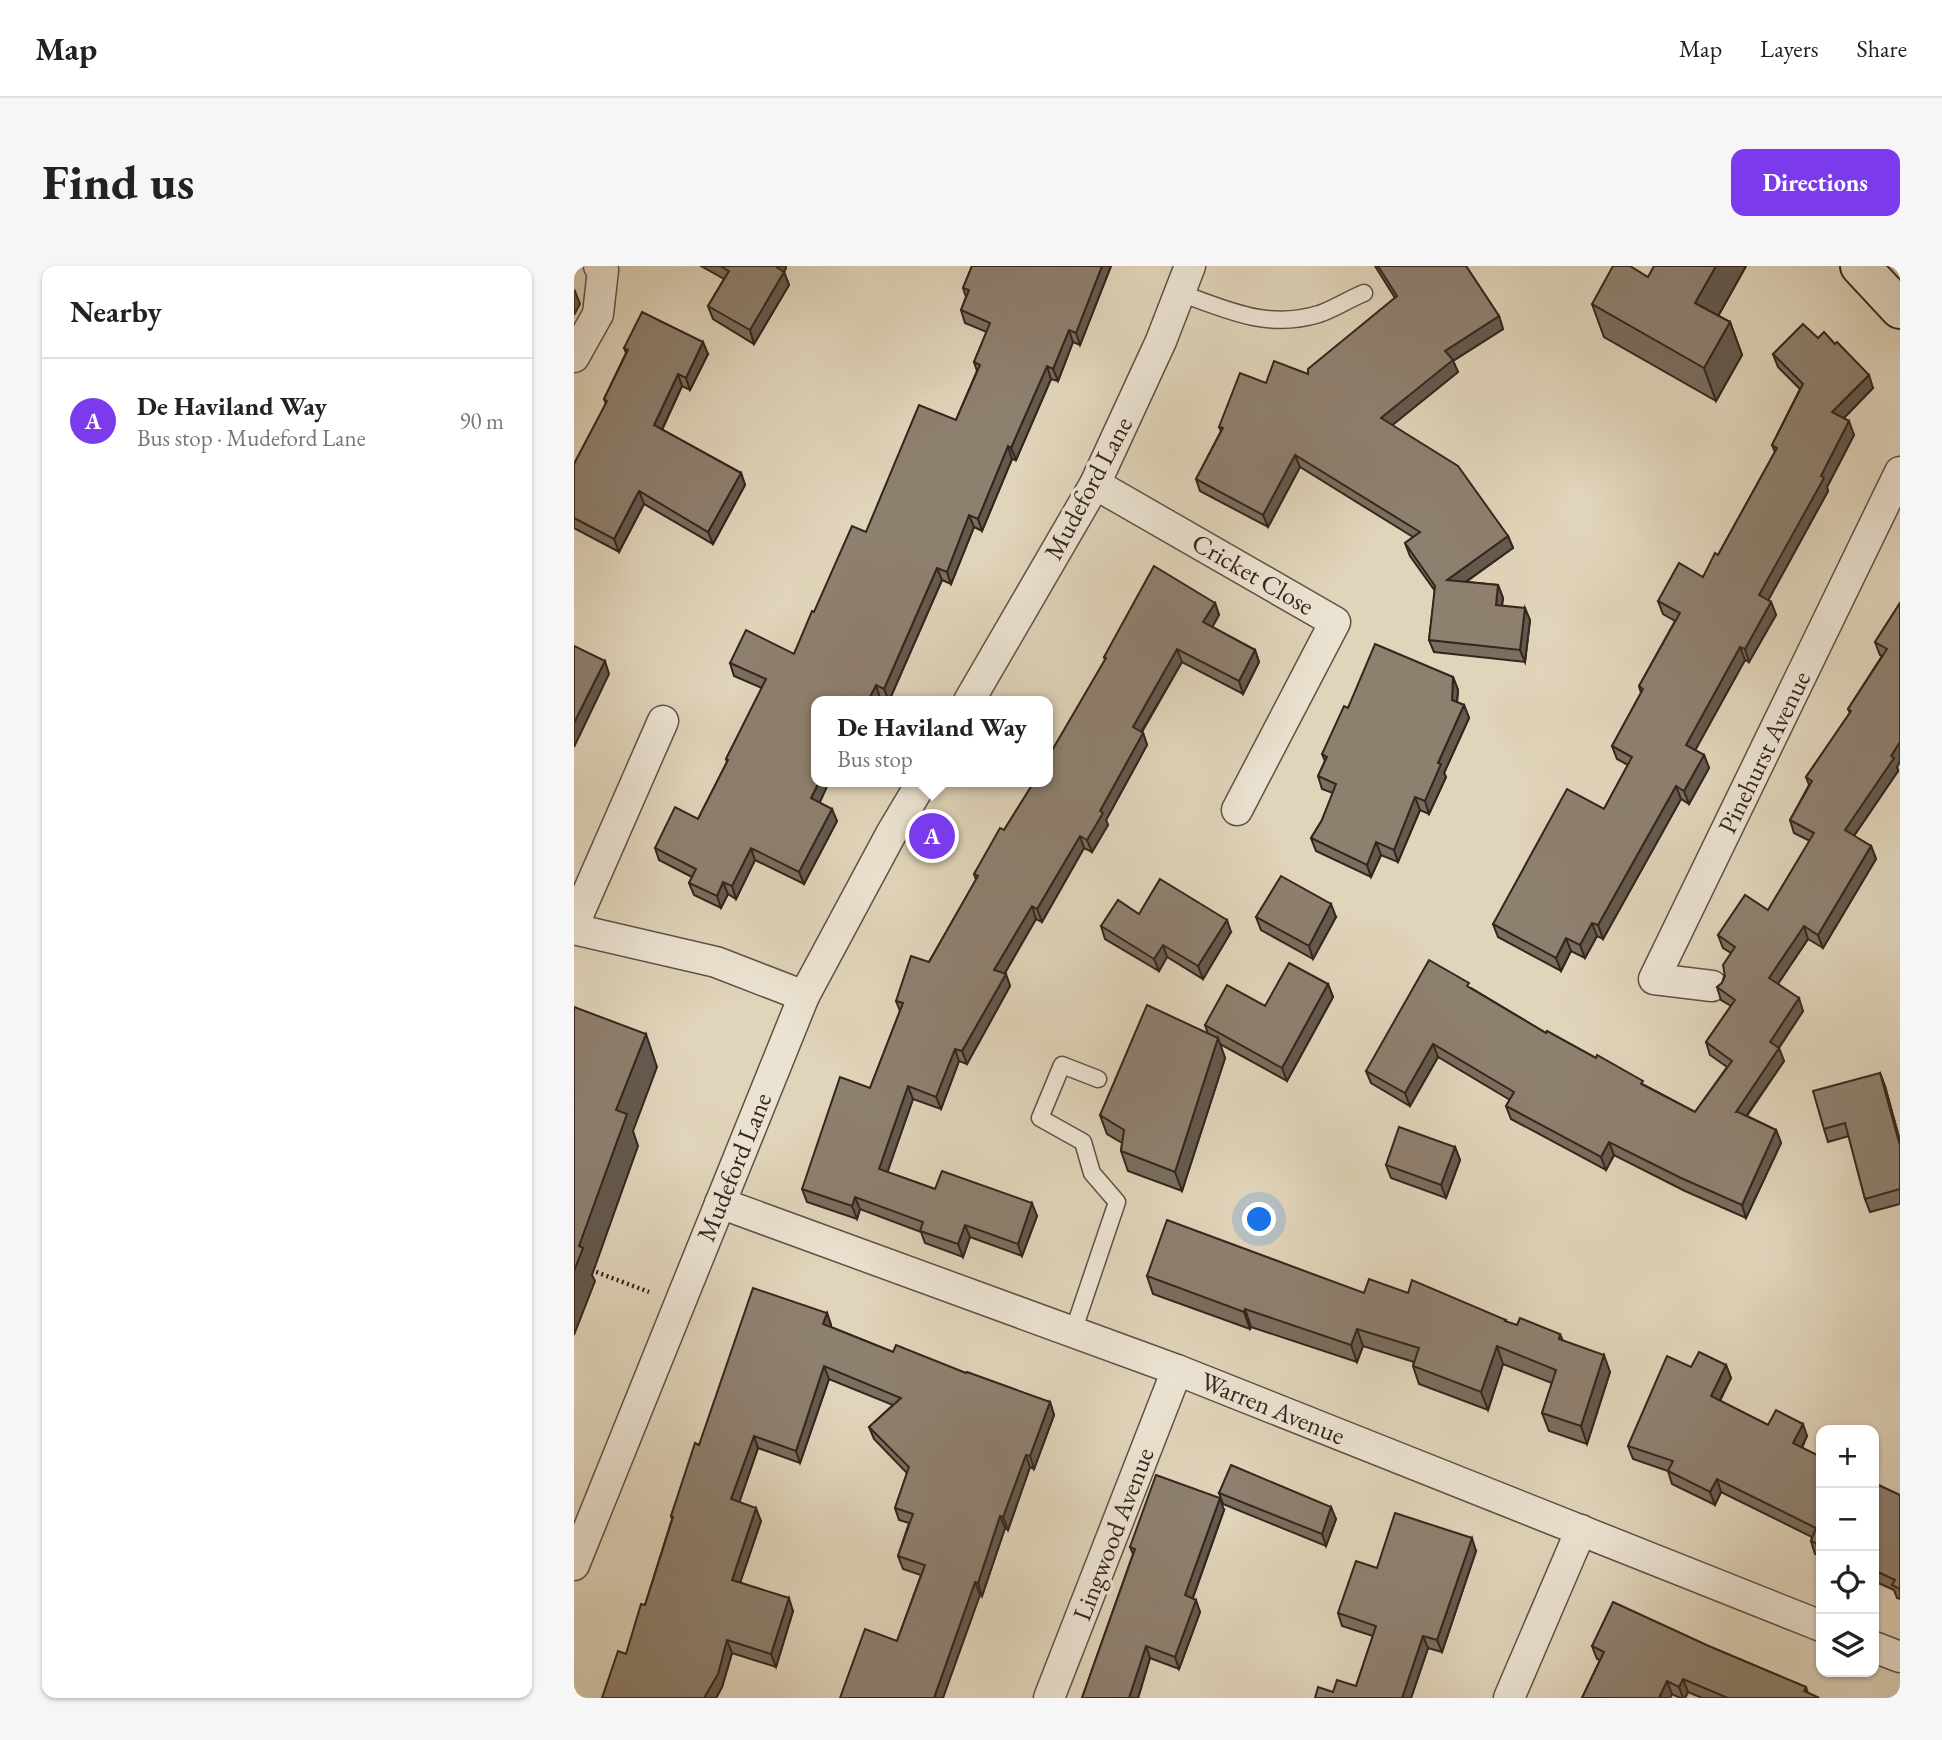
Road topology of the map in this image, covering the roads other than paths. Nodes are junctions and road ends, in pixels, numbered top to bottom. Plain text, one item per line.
1 (599, 266) edge
2 (1860, 266) edge
3 (1185, 279) edge
4 (1364, 292) dead end
5 (1900, 309) edge
6 (574, 357) edge
7 (1900, 472) edge
8 (1096, 484) junction
9 (972, 696) edge
10 (663, 721) dead end
11 (919, 787) edge
12 (1237, 810) dead end
13 (574, 927) edge
14 (1712, 986) dead end
15 (804, 996) junction
16 (1098, 1079) dead end
17 (720, 1203) junction
18 (1073, 1332) junction
19 (1177, 1370) junction
20 (1581, 1530) junction
21 (574, 1565) edge
22 (1816, 1624) edge
23 (1879, 1649) edge
24 (1900, 1657) edge
25 (1049, 1698) edge
26 (1509, 1698) edge

1 - 6 street
2 - 5 street
3 - 4 lane
3 - 8 street, Mudeford Lane
7 - 14 street, Pinehurst Avenue
8 - 9 street, Mudeford Lane
8 - 12 street, Cricket Close
10 - 13 street
11 - 15 street, Mudeford Lane
13 - 15 street
15 - 17 street, Mudeford Lane
16 - 18 lane
17 - 18 street, Warren Avenue
17 - 21 street, Mudeford Lane
18 - 19 street, Warren Avenue
19 - 20 street, Warren Avenue
19 - 25 street, Lingwood Avenue
20 - 22 street, Warren Avenue
20 - 26 street
23 - 24 street

